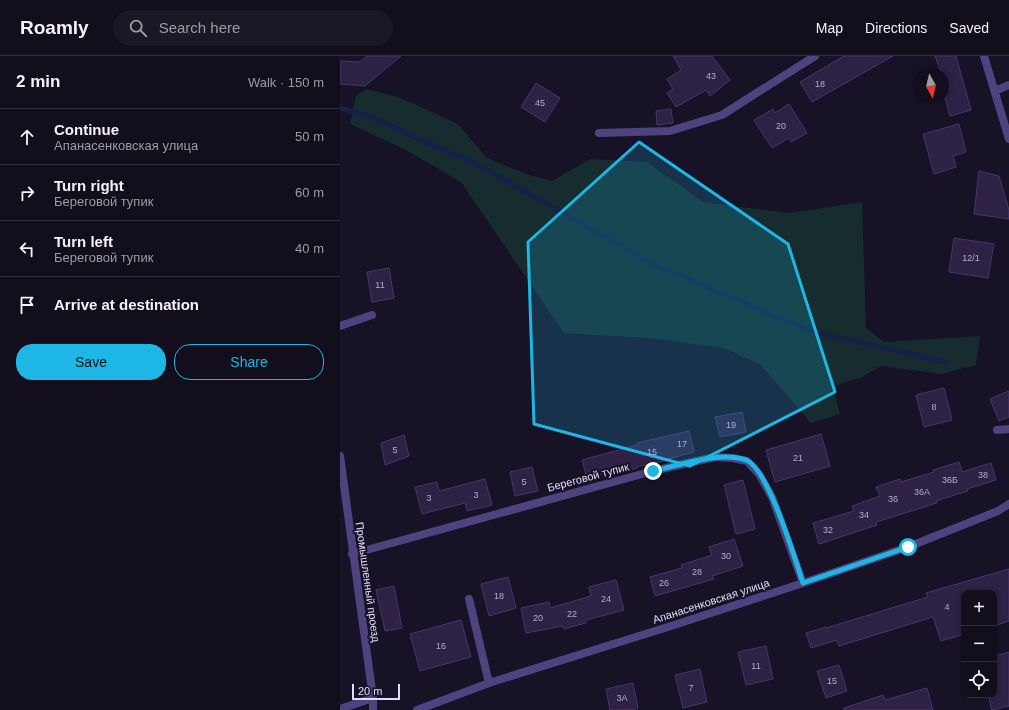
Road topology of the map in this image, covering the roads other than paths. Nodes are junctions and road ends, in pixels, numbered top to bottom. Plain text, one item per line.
1 (815, 56) edge
2 (984, 56) edge
3 (1009, 85) edge
4 (995, 91) junction
5 (598, 134) dead end
6 (1009, 139) edge
7 (372, 315) dead end
8 (340, 326) edge
9 (1009, 429) edge
10 (997, 430) dead end
11 (340, 456) edge
12 (1009, 504) edge
13 (352, 554) junction
14 (803, 583) junction
15 (469, 598) dead end
16 (489, 682) junction
17 (373, 698) junction
18 (340, 708) edge
19 (373, 710) edge
20 (417, 710) edge

1 - 5 street
2 - 4 street
3 - 4 street
4 - 6 street
7 - 8 street
9 - 10 street
11 - 13 street, Промышленный проезд
12 - 14 street, Апанасенковская улица
13 - 14 street, Береговой тупик
13 - 17 street, Промышленный проезд
14 - 16 street, Апанасенковская улица
15 - 16 street
16 - 20 street, Апанасенковская улица
17 - 18 street
17 - 19 street, Промышленный проезд

